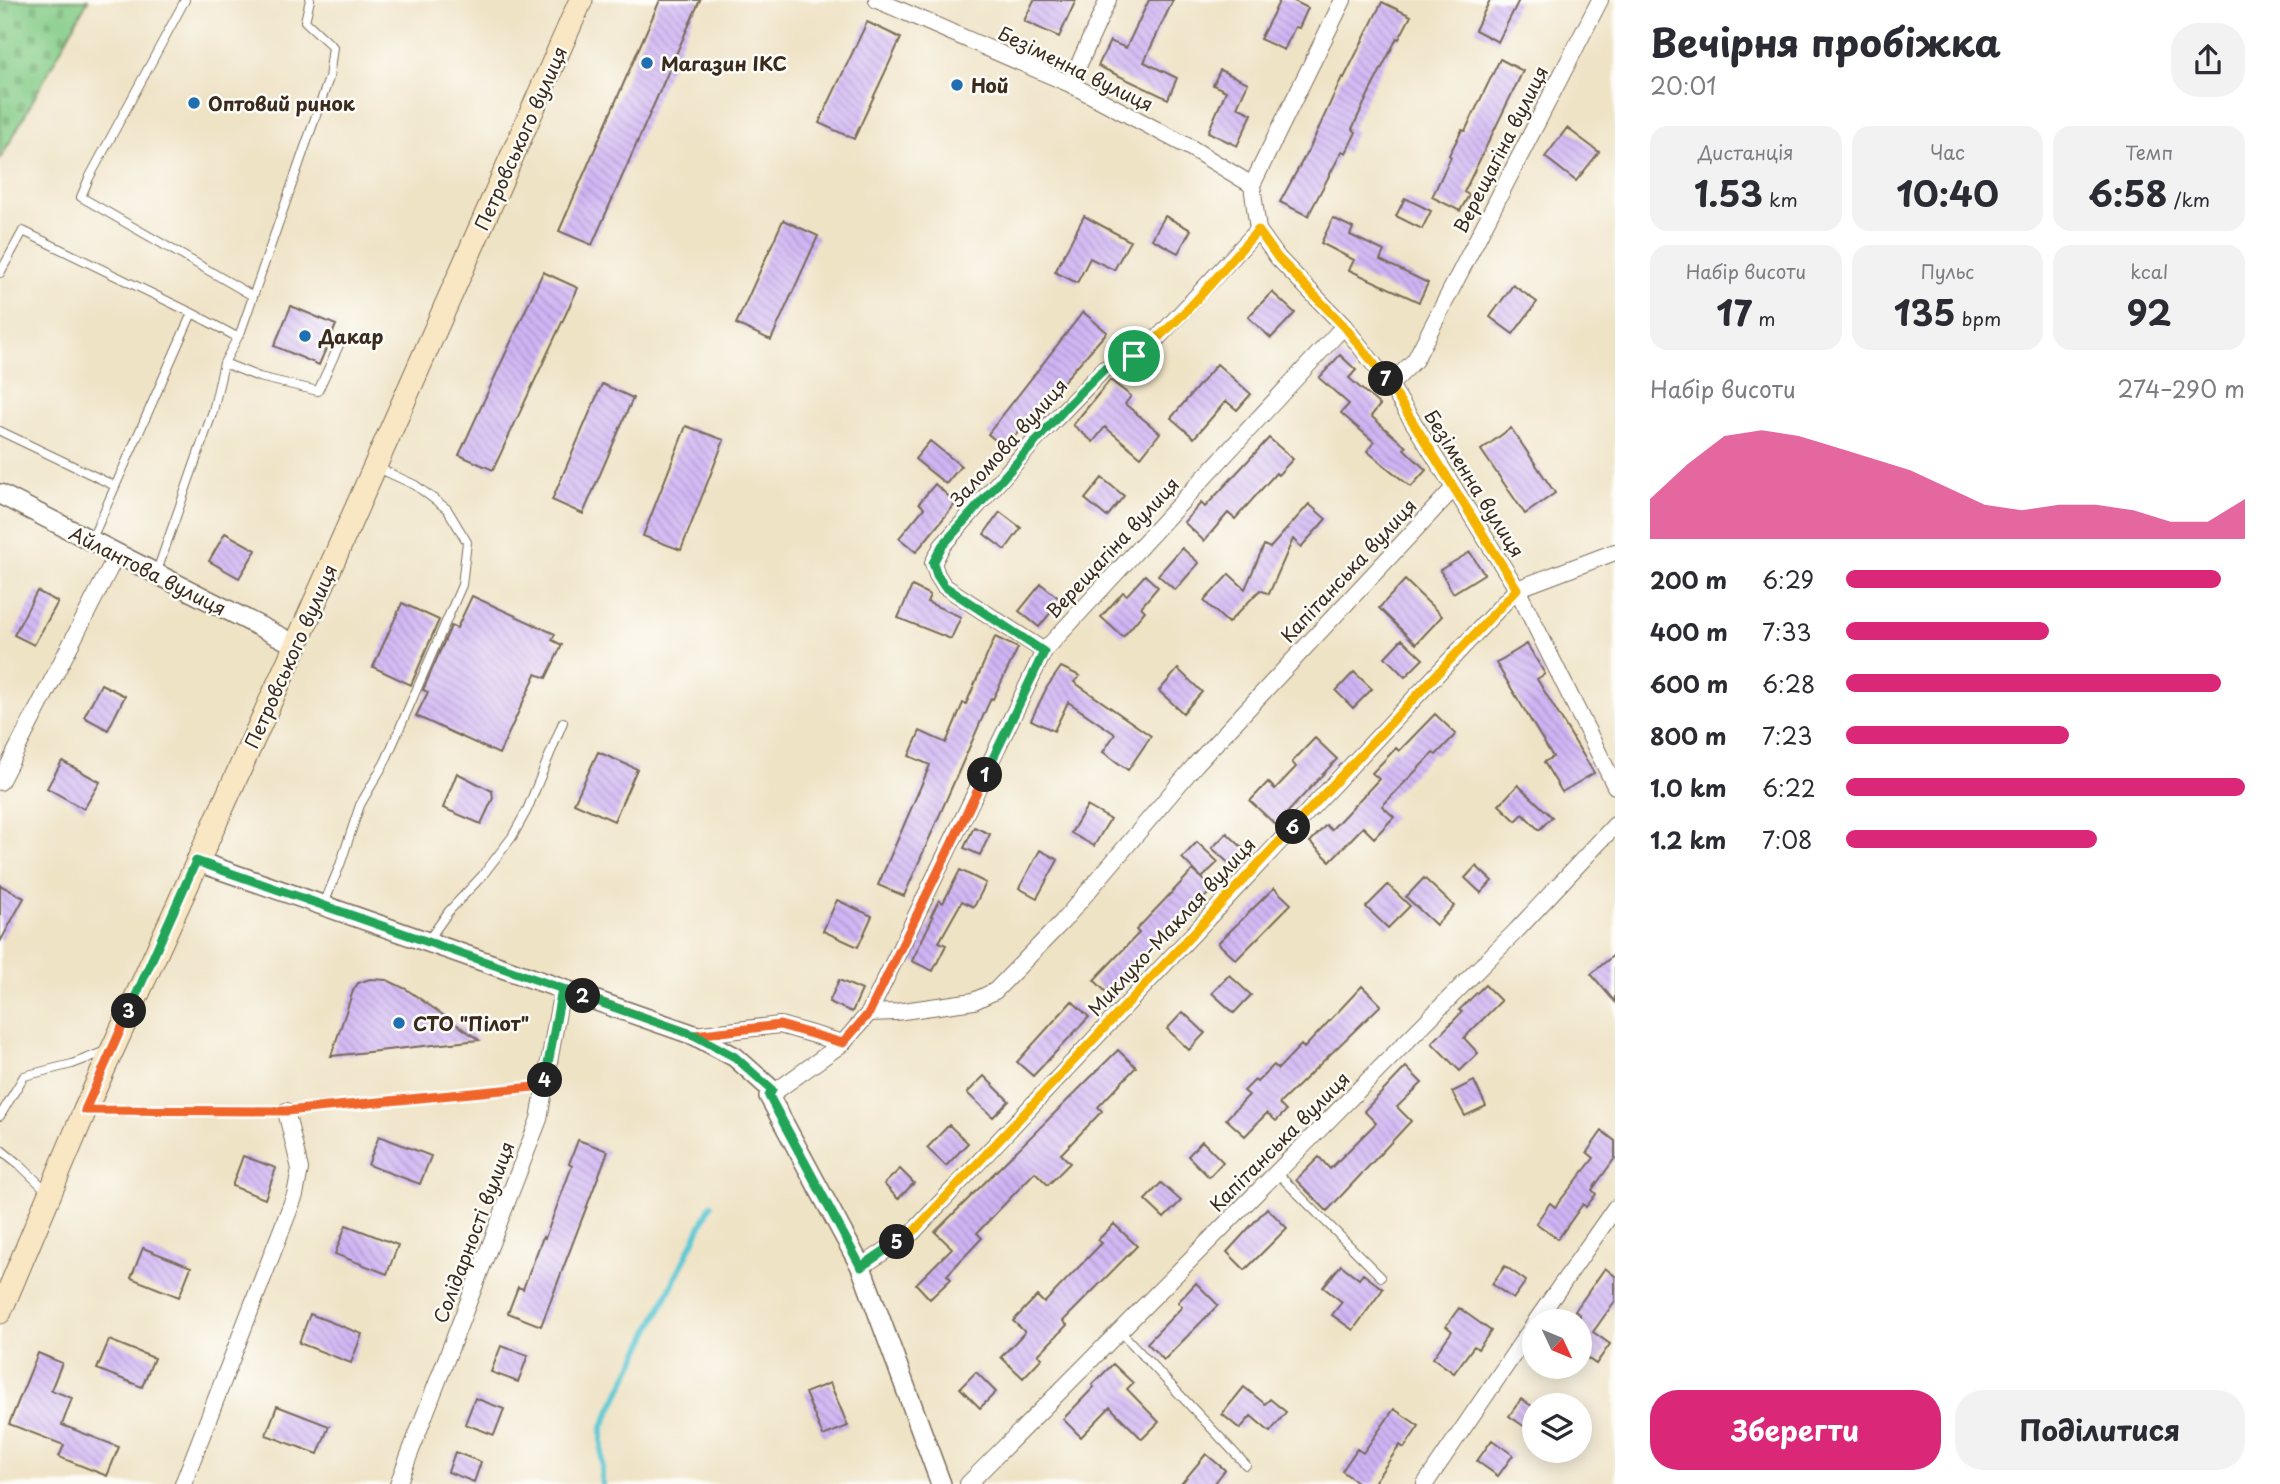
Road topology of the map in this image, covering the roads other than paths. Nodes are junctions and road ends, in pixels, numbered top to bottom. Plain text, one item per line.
1 (185, 0) edge
2 (310, 0) edge
3 (581, 0) edge
4 (877, 0) edge
5 (1108, 0) edge
6 (1343, 0) edge
7 (1600, 0) edge
8 (1070, 84) junction
9 (1252, 185) junction
10 (1258, 230) junction
11 (0, 273) edge
12 (253, 296) junction
13 (192, 313) junction
14 (1344, 326) junction
15 (237, 337) junction
16 (340, 344) dead end
17 (223, 363) junction
18 (1390, 385) junction
19 (0, 430) edge
20 (375, 467) junction
21 (115, 486) junction
22 (1453, 489) junction
23 (0, 494) edge
24 (91, 541) junction
25 (1615, 552) edge
26 (117, 554) junction
27 (156, 574) junction
28 (1517, 589) junction
29 (296, 645) junction
30 (1044, 652) junction
31 (563, 722) dead end
32 (0, 782) edge
33 (1615, 786) edge
34 (1615, 825) edge
35 (196, 861) junction
36 (323, 905) junction
37 (427, 942) junction
38 (562, 989) junction
39 (869, 1013) junction
40 (694, 1035) junction
41 (843, 1043) junction
42 (112, 1049) junction
43 (544, 1086) junction
44 (769, 1096) junction
45 (85, 1110) junction
46 (286, 1111) junction
47 (0, 1116) edge
48 (0, 1149) edge
49 (1277, 1173) junction
50 (50, 1194) junction
51 (1615, 1208) edge
52 (861, 1267) junction
53 (1381, 1278) dead end
54 (1544, 1309) edge
55 (0, 1312) edge
56 (1120, 1331) junction
57 (1522, 1341) edge
58 (1245, 1465) dead end
59 (183, 1484) edge
60 (398, 1484) edge
61 (941, 1484) edge
62 (968, 1484) edge
63 (1425, 1484) edge

1 - 12 lane
2 - 12 lane
3 - 20 main road, Петровського вулиця
4 - 8 street, Безіменна вулиця
5 - 8 street
6 - 9 street
7 - 18 street, Верещагіна вулиця
8 - 9 street, Безіменна вулиця
9 - 10 street
10 - 14 street, Безіменна вулиця
10 - 30 street, Заломова вулиця
11 - 13 lane
12 - 15 lane
13 - 15 lane
13 - 21 lane
14 - 18 street, Безіменна вулиця
14 - 30 street, Верещагіна вулиця
15 - 17 lane
16 - 17 lane
17 - 27 lane
18 - 22 street, Безіменна вулиця
19 - 21 lane
20 - 29 main road, Петровського вулиця
20 - 36 lane
21 - 24 lane
22 - 28 street, Безіменна вулиця
22 - 39 street, Капітанська вулиця
23 - 24 street, Айлантова вулиця
24 - 26 street, Айлантова вулиця
25 - 28 street, Миклухо-Маклая вулиця
26 - 27 street, Айлантова вулиця
26 - 32 street
27 - 29 street, Айлантова вулиця
28 - 33 street, Безіменна вулиця
28 - 52 street, Миклухо-Маклая вулиця
29 - 35 main road, Петровського вулиця
30 - 39 street, Верещагіна вулиця
31 - 37 lane
34 - 49 street, Капітанська вулиця
35 - 36 street
35 - 42 main road, Петровського вулиця
36 - 37 street
37 - 38 street
38 - 40 street
38 - 43 street, Солідарності вулиця
39 - 41 street, Верещагіна вулиця
40 - 41 street
40 - 44 street
41 - 44 street, Верещагіна вулиця
42 - 45 main road, Петровського вулиця
42 - 47 lane
43 - 46 lane
43 - 60 street, Солідарності вулиця
44 - 52 street
45 - 46 lane
45 - 50 main road, Петровського вулиця
46 - 59 street
48 - 50 lane
49 - 53 lane
49 - 56 street, Капітанська вулиця
50 - 55 main road, Петровського вулиця
51 - 54 street
52 - 61 street
56 - 58 lane
56 - 62 street, Капітанська вулиця
57 - 63 street

